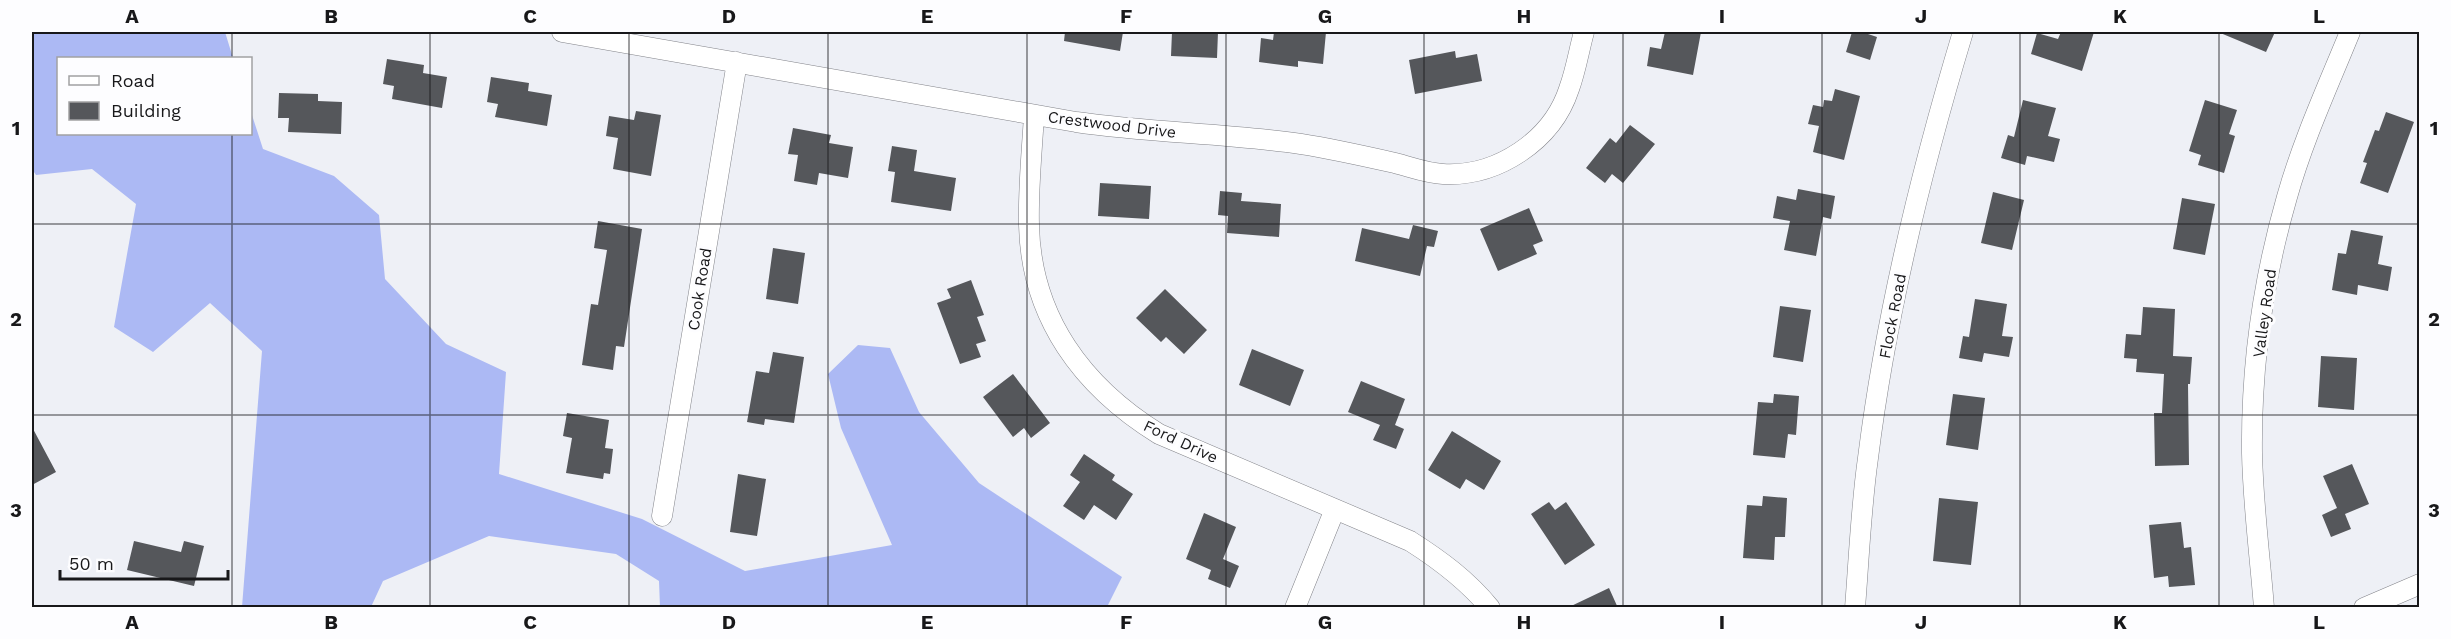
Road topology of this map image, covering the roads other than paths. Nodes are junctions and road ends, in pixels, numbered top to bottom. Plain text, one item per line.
1 (562, 32) edge
2 (1584, 32) edge
3 (1963, 32) edge
4 (2350, 32) edge
5 (737, 62) junction
6 (1034, 114) junction
7 (1335, 509) junction
8 (662, 516) dead end
9 (2420, 584) edge
10 (1294, 608) edge
11 (1490, 608) edge
12 (1855, 608) edge
13 (2264, 608) edge
14 (2364, 608) edge

1 - 5 street, Crestwood Drive
2 - 6 street, Crestwood Drive
3 - 12 street, Flock Road
4 - 13 street, Valley Road
5 - 6 street, Crestwood Drive
5 - 8 street, Cook Road
6 - 7 street, Ford Drive
7 - 10 street
7 - 11 street, Ford Drive
9 - 14 street

